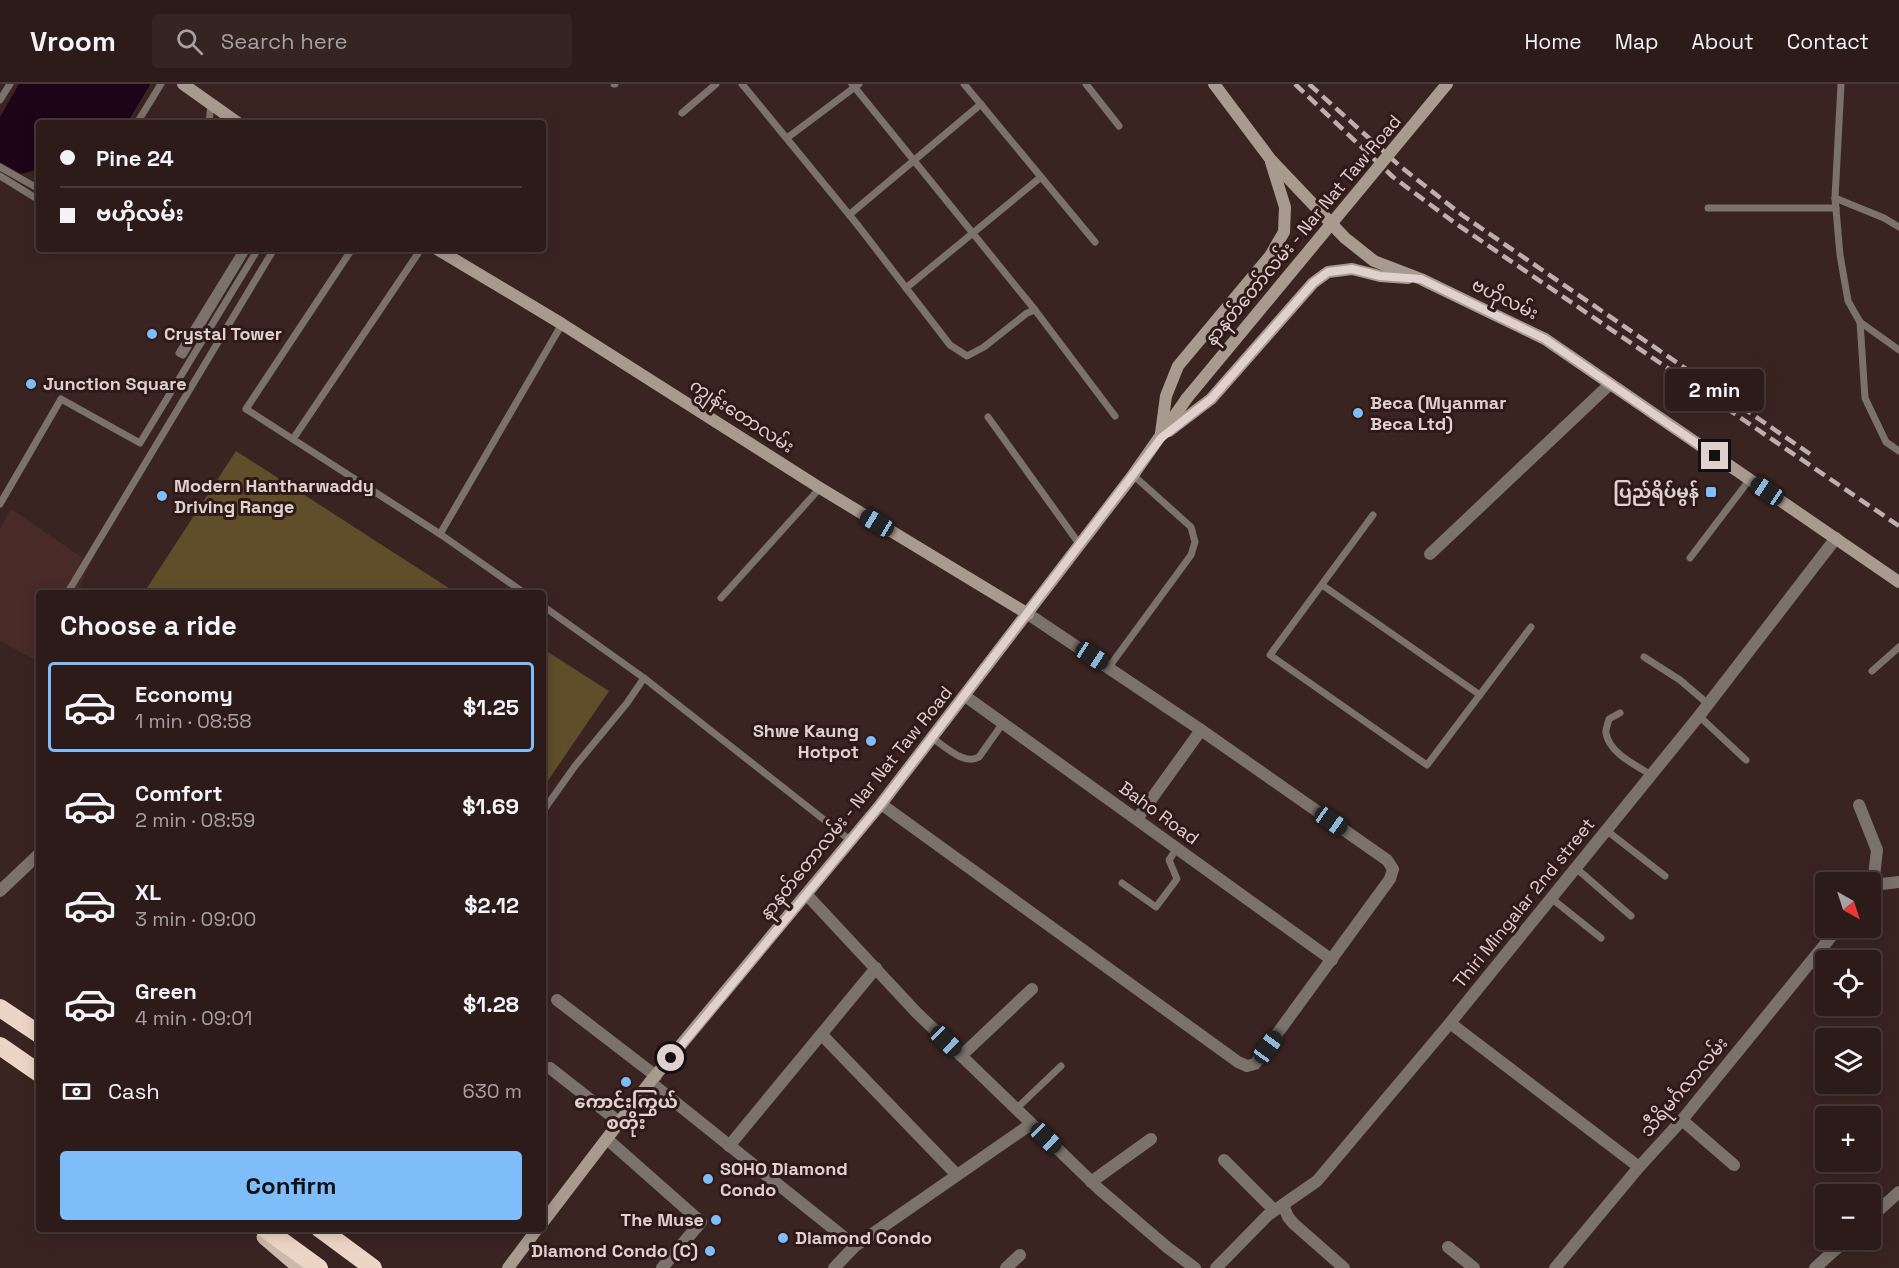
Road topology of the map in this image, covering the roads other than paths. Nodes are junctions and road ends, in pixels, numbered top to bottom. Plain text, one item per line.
1 (5, 84) edge
2 (10, 84) edge
3 (161, 84) edge
4 (183, 84) edge
5 (716, 84) edge
6 (742, 84) edge
7 (964, 84) edge
8 (1086, 84) edge
9 (1214, 84) edge
10 (1446, 84) edge
11 (1841, 84) edge
12 (855, 85) edge
13 (0, 92) edge
14 (0, 100) edge
15 (211, 104) junction
16 (981, 104) junction
17 (682, 113) dead end
18 (139, 120) edge
19 (209, 120) edge
20 (234, 120) edge
21 (1119, 126) dead end
22 (787, 138) junction
23 (1271, 160) junction
24 (913, 161) junction
25 (0, 167) edge
26 (0, 176) edge
27 (1041, 177) junction
28 (36, 187) edge
29 (36, 198) edge
30 (1835, 198) junction
31 (1708, 208) dead end
32 (1836, 208) junction
33 (849, 215) junction
34 (1899, 227) edge
35 (974, 232) junction
36 (1095, 242) dead end
37 (243, 252) edge
38 (243, 252) edge
39 (256, 252) edge
40 (272, 252) edge
41 (350, 252) edge
42 (419, 252) edge
43 (442, 252) edge
44 (1421, 279) junction
45 (906, 288) junction
46 (1035, 310) junction
47 (1860, 322) junction
48 (562, 324) junction
49 (1899, 350) edge
50 (1610, 384) junction
51 (1187, 398) joint
52 (1115, 416) dead end
53 (988, 417) dead end
54 (1161, 438) junction
55 (293, 439) junction
56 (1899, 451) edge
57 (1133, 475) junction
58 (1750, 479) junction
59 (820, 488) junction
60 (0, 504) edge
61 (1373, 515) dead end
62 (440, 534) junction
63 (1836, 538) junction
64 (1080, 545) junction
65 (1430, 554) dead end
66 (1690, 558) dead end
67 (1899, 582) edge
68 (1322, 585) junction
69 (69, 590) edge
70 (520, 590) edge
71 (721, 598) dead end
72 (546, 608) edge
73 (1028, 614) junction
74 (1532, 627) dead end
75 (1899, 647) edge
76 (1644, 657) dead end
77 (1109, 667) junction
78 (1872, 671) dead end
79 (644, 678) junction
80 (1480, 695) junction
81 (965, 696) junction
82 (1708, 704) junction
83 (1620, 713) dead end
84 (1699, 716) junction
85 (1003, 723) junction
86 (1201, 730) junction
87 (932, 738) junction
88 (1746, 760) dead end
89 (1651, 775) junction
90 (881, 804) junction
91 (1859, 805) dead end
92 (546, 808) edge
93 (1137, 819) junction
94 (1606, 830) junction
95 (852, 841) junction
96 (1177, 848) junction
97 (36, 857) edge
98 (1576, 868) junction
99 (1874, 872) edge
100 (1665, 876) dead end
101 (1899, 882) edge
102 (1122, 883) dead end
103 (1881, 885) edge
104 (0, 891) edge
105 (807, 895) junction
106 (1551, 898) junction
107 (1631, 916) dead end
108 (1602, 938) dead end
109 (1830, 938) edge
110 (1332, 960) junction
111 (876, 968) junction
112 (1032, 989) dead end
113 (557, 1000) dead end
114 (0, 1008) edge
115 (1450, 1023) junction
116 (36, 1032) edge
117 (822, 1035) junction
118 (0, 1047) edge
119 (961, 1056) junction
120 (1061, 1066) dead end
121 (550, 1068) dead end
122 (36, 1071) edge
123 (653, 1079) junction
124 (1016, 1109) junction
125 (1682, 1120) junction
126 (619, 1122) junction
127 (1031, 1124) junction
128 (607, 1139) junction
129 (1151, 1139) dead end
130 (729, 1146) junction
131 (1224, 1160) dead end
132 (1734, 1165) dead end
133 (1639, 1167) junction
134 (957, 1175) junction
135 (1091, 1182) junction
136 (1899, 1192) edge
137 (1279, 1207) junction
138 (1881, 1208) edge
139 (546, 1218) edge
140 (260, 1232) edge
141 (270, 1232) edge
142 (324, 1232) edge
143 (535, 1232) edge
144 (855, 1246) junction
145 (1448, 1246) dead end
146 (1835, 1250) edge
147 (1020, 1255) dead end
148 (1188, 1266) edge
149 (300, 1268) edge
150 (319, 1268) edge
151 (374, 1268) edge
152 (508, 1268) edge
153 (662, 1268) edge
154 (834, 1268) edge
155 (1006, 1268) edge
156 (1216, 1268) edge
157 (1344, 1268) edge
158 (1474, 1268) edge
159 (1555, 1268) edge
160 (1815, 1268) edge

1 - 13 lane
2 - 14 lane
3 - 18 lane
4 - 15 main road
5 - 17 lane
6 - 22 lane
7 - 16 lane
8 - 21 lane
9 - 23 main road, ဗဟိုလမ်း
10 - 51 main road, နာနတ်တော်လမ်း - Nar Nat Taw Road, bridge
11 - 30 lane
12 - 22 lane
12 - 24 lane
15 - 19 lane
15 - 20 main road
16 - 24 lane
16 - 27 lane
22 - 33 lane
23 - 44 main road, ဗဟိုလမ်း
23 - 54 main road
24 - 33 lane
24 - 35 lane
25 - 28 lane
26 - 29 lane
27 - 35 lane
27 - 36 lane
30 - 32 lane
30 - 34 lane
31 - 32 lane
32 - 47 lane
33 - 45 lane
35 - 45 lane
35 - 46 lane
37 - 38 lane
39 - 60 lane
40 - 69 lane
41 - 55 lane
42 - 55 lane
43 - 48 main road, ကျွန်းတောလမ်း
44 - 50 main road, ဗဟိုလမ်း
44 - 54 main road
45 - 46 lane
46 - 52 lane
47 - 49 lane
47 - 56 lane
48 - 59 main road, ကျွန်းတောလမ်း
48 - 62 lane
50 - 58 main road, ဗဟိုလမ်း
50 - 65 street
51 - 54 main road, နာနတ်တောလမ်း - Nar Nat Taw Road
53 - 64 lane
54 - 57 main road, နာနတ်တောလမ်း - Nar Nat Taw Road
55 - 62 lane
57 - 64 main road, နာနတ်တောလမ်း - Nar Nat Taw Road
57 - 77 lane
58 - 63 main road, ဗဟိုလမ်း
58 - 66 lane
59 - 71 lane
59 - 73 main road, ကျွန်းတောလမ်း
61 - 68 lane
62 - 70 lane
63 - 67 main road, ဗဟိုလမ်း
63 - 82 street, Thiri Mingalar 2nd street
64 - 73 main road, နာနတ်တောလမ်း - Nar Nat Taw Road
68 - 80 lane
68 - 80 lane
72 - 79 lane
73 - 77 street
73 - 81 main road, နာနတ်တောလမ်း - Nar Nat Taw Road
74 - 80 lane
75 - 78 lane
76 - 82 lane
77 - 86 street
79 - 92 lane
79 - 95 lane
81 - 85 street, Baho Road
81 - 87 main road, နာနတ်တောလမ်း - Nar Nat Taw Road
82 - 84 street, Thiri Mingalar 2nd street
83 - 89 lane
84 - 88 lane
84 - 89 street, Thiri Mingalar 2nd street
85 - 87 lane
85 - 93 street, Baho Road
86 - 93 street
86 - 110 street
87 - 90 main road, နာနတ်တောလမ်း - Nar Nat Taw Road
89 - 94 street, Thiri Mingalar 2nd street
90 - 95 main road, နာနတ်တောလမ်း - Nar Nat Taw Road
90 - 110 street
91 - 99 street
93 - 96 street, Baho Road
94 - 98 street, Thiri Mingalar 2nd street
94 - 100 lane
95 - 105 main road, နာနတ်တောလမ်း - Nar Nat Taw Road
96 - 102 lane
96 - 110 street, Baho Road
97 - 104 street
98 - 106 street, Thiri Mingalar 2nd street
98 - 107 lane
101 - 103 street
105 - 111 street
105 - 123 main road, နာနတ်တောလမ်း - Nar Nat Taw Road
106 - 108 lane
106 - 115 street, Thiri Mingalar 2nd street
109 - 125 street, သီရိမင်္ဂလာလမ်း
111 - 117 street
111 - 119 street
112 - 119 street
113 - 123 street
114 - 116 highway
115 - 133 street
115 - 137 street, Thiri Mingalar 2nd street
117 - 130 street
117 - 134 street
118 - 122 highway
119 - 124 street
120 - 124 lane
121 - 126 street
123 - 126 main road, နာနတ်တောလမ်း - Nar Nat Taw Road
123 - 130 street
124 - 127 street
125 - 132 street
125 - 133 street, သီရိမင်္ဂလာလမ်း
126 - 128 main road, နာနတ်တောလမ်း - Nar Nat Taw Road
127 - 134 street
127 - 135 street
128 - 139 main road, နာနတ်တောလမ်း - Nar Nat Taw Road
128 - 153 street
129 - 135 street
130 - 144 street
131 - 137 street
133 - 159 street, သီရိမင်္ဂလာလမ်း
134 - 144 street
135 - 148 street
136 - 138 street
137 - 156 street, Thiri Mingalar 2nd street
137 - 157 street
140 - 149 main road
141 - 150 highway
142 - 151 highway
143 - 152 main road
144 - 154 street
145 - 158 street
146 - 160 street
147 - 155 street

